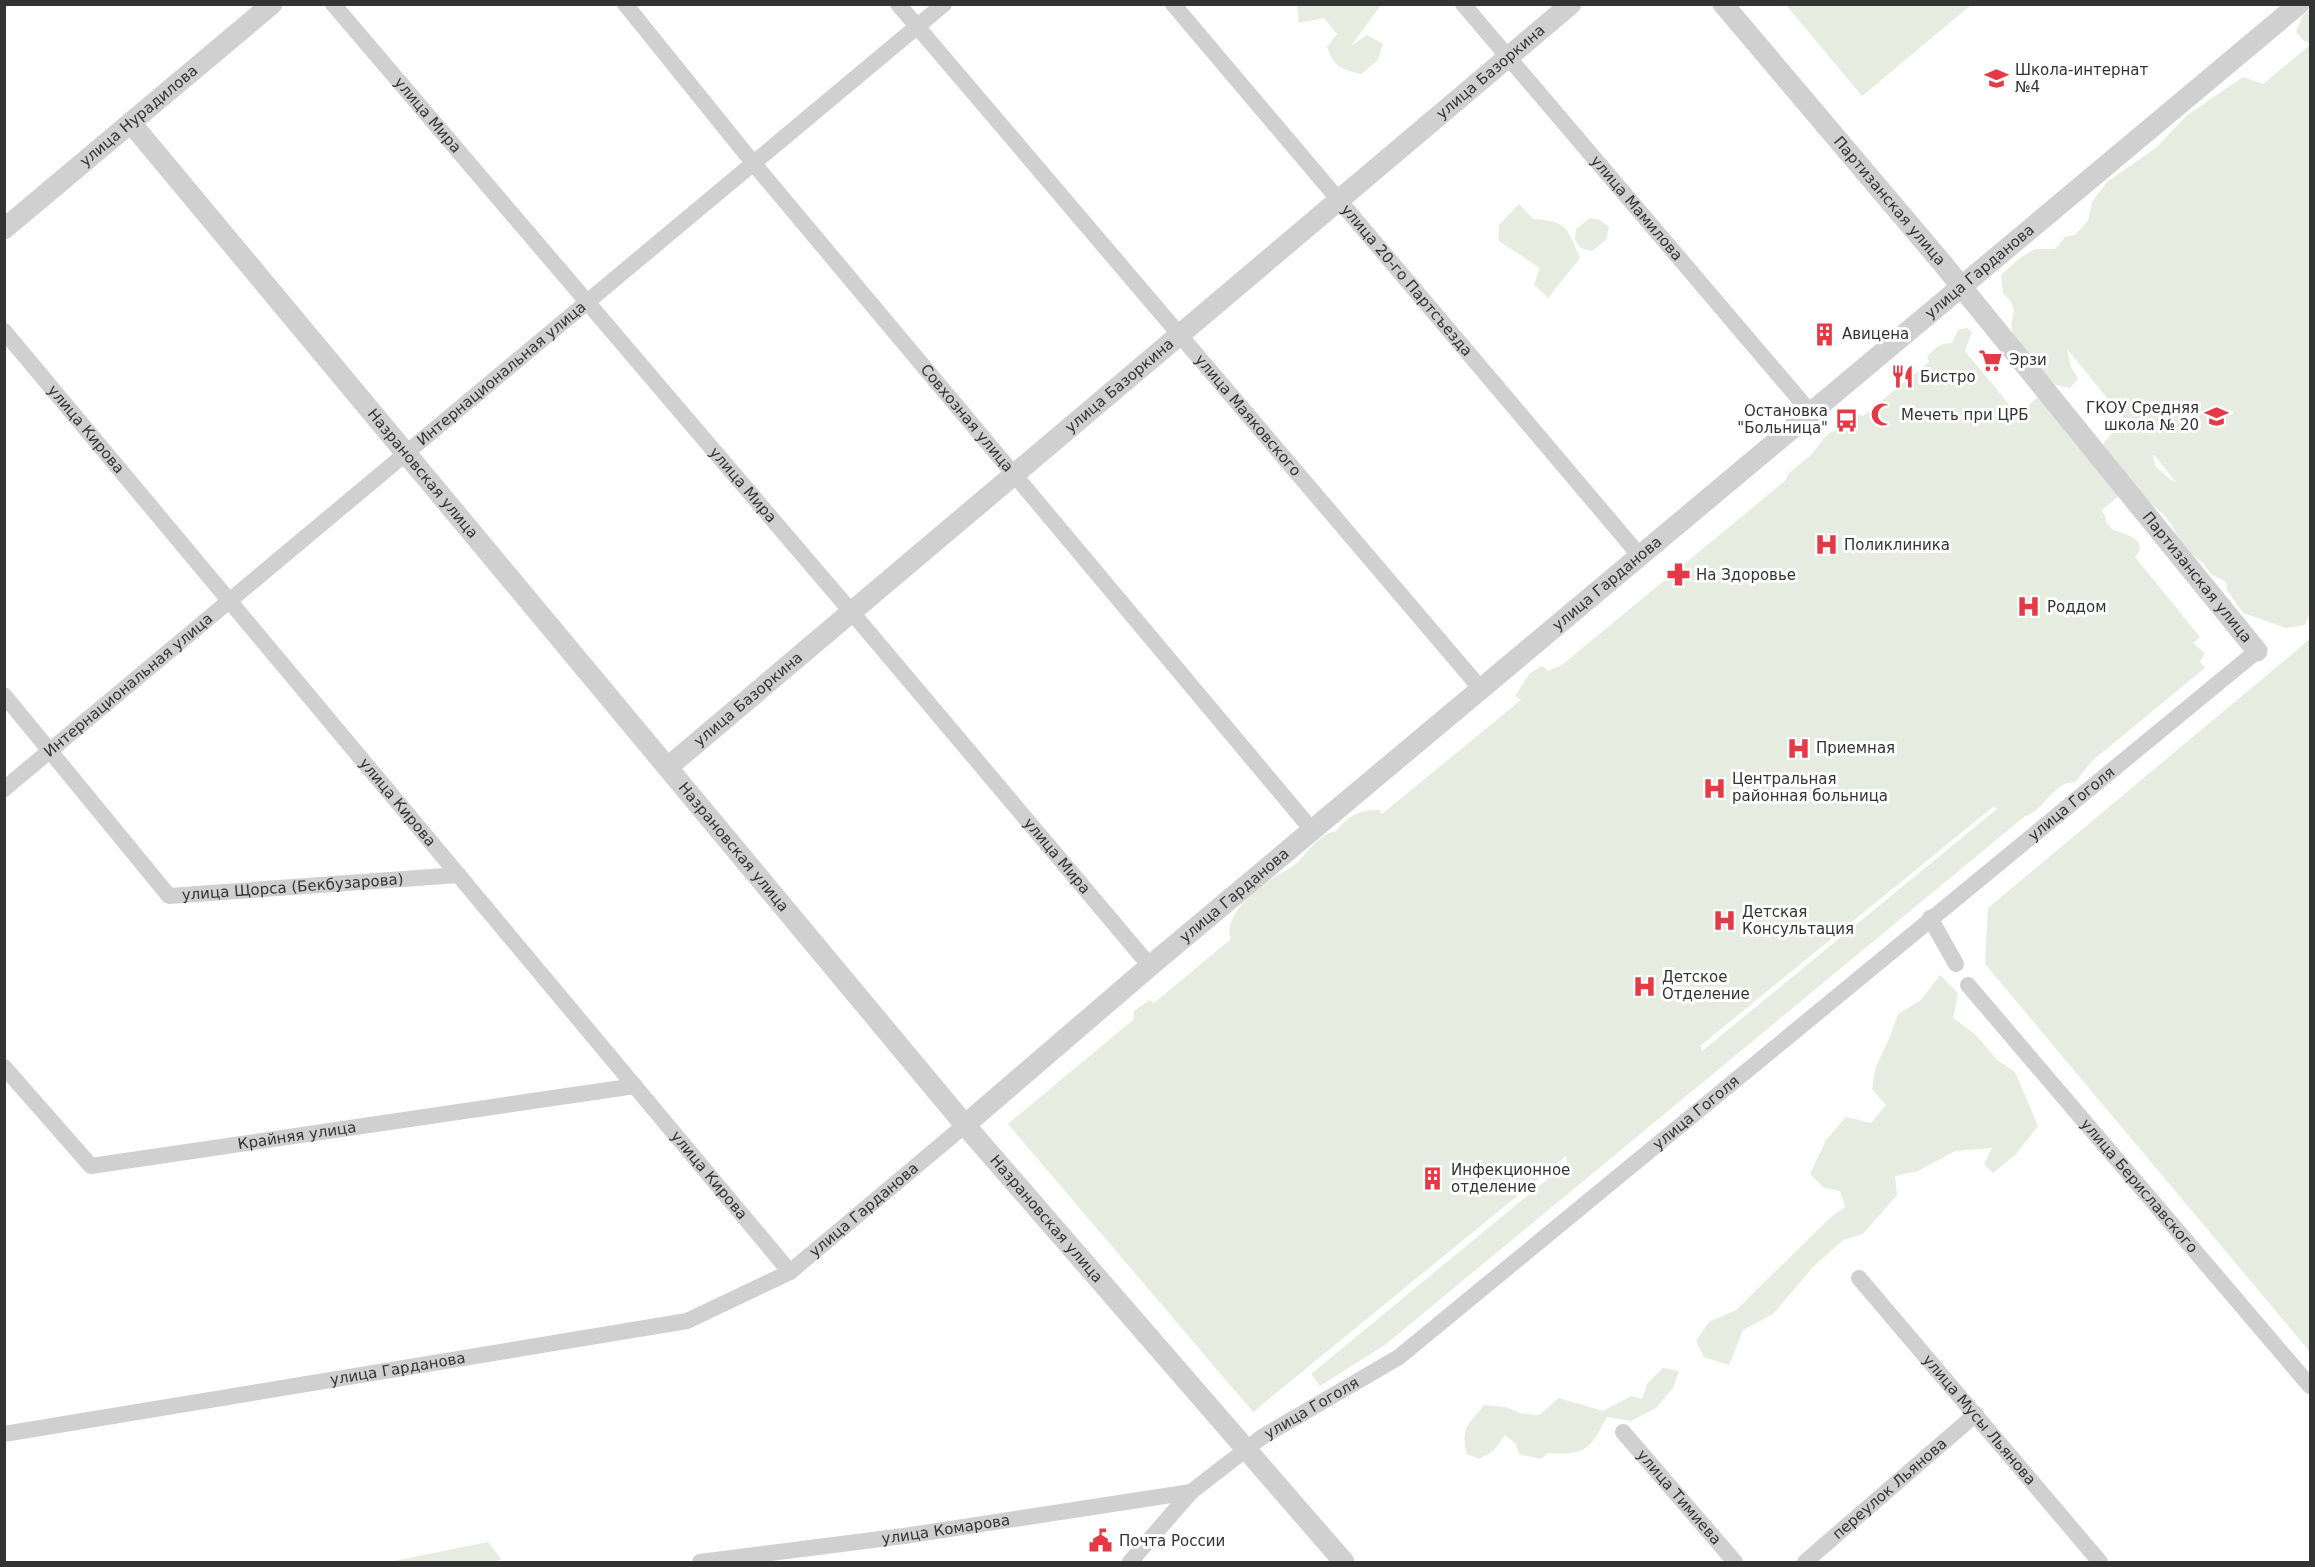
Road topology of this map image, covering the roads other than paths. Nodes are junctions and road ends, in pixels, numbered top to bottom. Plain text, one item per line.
1 (272, 4) edge
2 (333, 4) edge
3 (625, 4) edge
4 (898, 4) edge
5 (944, 4) edge
6 (1173, 4) edge
7 (1463, 4) edge
8 (1571, 4) edge
9 (1723, 4) edge
10 (2299, 4) edge
11 (917, 27) junction
12 (1509, 58) junction
13 (131, 123) junction
14 (754, 164) junction
15 (1339, 201) junction
16 (4, 229) edge
17 (1962, 288) junction
18 (587, 302) junction
19 (4, 331) edge
20 (1180, 335) junction
21 (1811, 413) junction
22 (406, 453) junction
23 (1016, 474) junction
24 (1640, 556) junction
25 (230, 601) junction
26 (852, 612) junction
27 (2257, 651) joint
28 (1481, 689) junction
29 (4, 695) edge
30 (51, 750) junction
31 (668, 767) junction
32 (4, 789) edge
33 (1312, 830) junction
34 (459, 875) junction
35 (1930, 918) junction
36 (1956, 964) dead end
37 (1150, 966) junction
38 (1968, 985) dead end
39 (4, 1067) edge
40 (635, 1086) junction
41 (965, 1125) junction
42 (790, 1272) junction
43 (1859, 1278) dead end
44 (2310, 1386) edge
45 (1976, 1414) junction
46 (1623, 1432) dead end
47 (4, 1434) edge
48 (1246, 1449) junction
49 (1191, 1492) junction
50 (700, 1563) edge
51 (1130, 1563) edge
52 (1344, 1563) edge
53 (1735, 1563) edge
54 (1804, 1563) edge
55 (2100, 1563) edge

1 - 13 street, улица Нурадилова
2 - 18 street, улица Мира
3 - 14 street, Совхозная улица
4 - 11 street, улица Маяковского
5 - 11 street, Интернациональная улица
6 - 15 street, улица 20-го Партсъезда
7 - 12 street, улица Мамилова
8 - 12 street, улица Базоркина
9 - 17 street, Партизанская улица
10 - 17 street, улица Гарданова
11 - 14 street, Интернациональная улица
11 - 20 street, улица Маяковского
12 - 15 street, улица Базоркина
12 - 21 street, улица Мамилова
13 - 16 street, улица Нурадилова
13 - 22 street, Назрановская улица
14 - 18 street, Интернациональная улица
14 - 23 street, Совхозная улица
15 - 20 street, улица Базоркина
15 - 24 street, улица 20-го Партсъезда
17 - 21 street, улица Гарданова
17 - 27 street, Партизанская улица
18 - 22 street, Интернациональная улица
18 - 26 street, улица Мира
19 - 25 street, улица Кирова
20 - 23 street, улица Базоркина
20 - 28 street, улица Маяковского
21 - 24 street, улица Гарданова
22 - 25 street, Интернациональная улица
22 - 31 street, Назрановская улица
23 - 26 street, улица Базоркина
23 - 33 street, Совхозная улица
24 - 28 street, улица Гарданова
25 - 30 street, Интернациональная улица
25 - 34 street, улица Кирова
26 - 31 street, улица Базоркина
26 - 37 street, улица Мира
27 - 35 street, улица Гоголя
28 - 33 street, улица Гарданова
29 - 30 street, улица Щорса (Бекбузарова)
30 - 32 street, Интернациональная улица
30 - 34 street, улица Щорса (Бекбузарова)
31 - 41 street, Назрановская улица
33 - 37 street, улица Гарданова
34 - 40 street, улица Кирова
35 - 36 street
35 - 48 street, улица Гоголя
37 - 41 street, улица Гарданова
38 - 44 street, улица Бериславского
39 - 40 street, Крайняя улица
40 - 42 street, улица Кирова
41 - 42 street, улица Гарданова
41 - 48 street, Назрановская улица
42 - 47 street, улица Гарданова
43 - 45 street, улица Мусы Льянова
45 - 54 street, переулок Льянова
45 - 55 street, улица Мусы Льянова
46 - 53 street, улица Тимиева
48 - 49 street, улица Гоголя
48 - 52 street, Назрановская улица
49 - 50 street, улица Комарова
49 - 51 street, улица Гоголя

